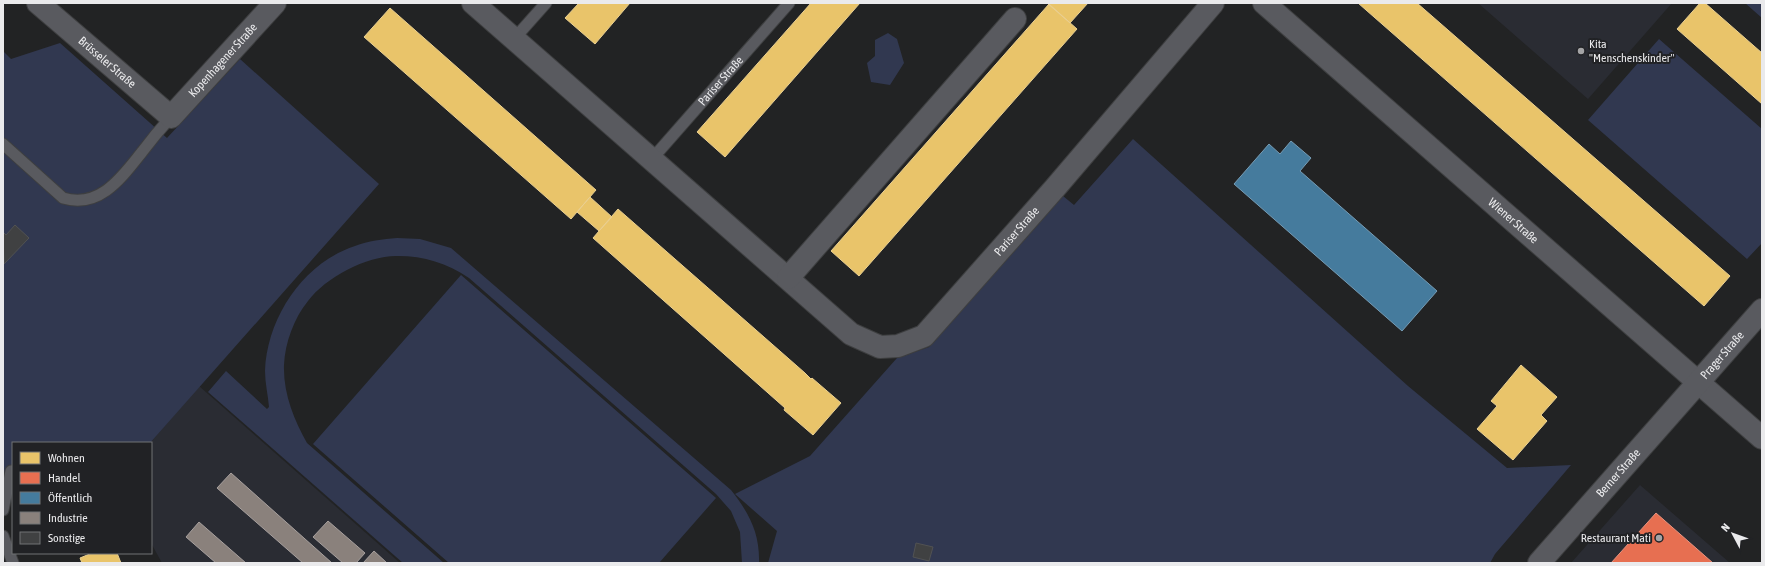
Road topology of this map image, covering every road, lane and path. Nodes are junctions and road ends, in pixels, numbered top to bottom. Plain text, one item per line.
1 (275, 3) edge
2 (473, 3) edge
3 (546, 3) edge
4 (789, 3) edge
5 (1213, 3) edge
6 (1264, 3) edge
7 (43, 5) edge
8 (1015, 19) dead end
9 (514, 39) junction
10 (171, 116) junction
11 (3, 144) edge
12 (652, 159) junction
13 (788, 278) junction
14 (1762, 310) edge
15 (1699, 383) junction
16 (1762, 438) edge
17 (11, 471) dead end
18 (3, 510) edge
19 (3, 536) edge
20 (13, 563) edge
21 (1539, 563) edge

1 - 10 street, Kopenhagener Straße
2 - 9 street, Pariser Straße
3 - 9 lane
4 - 12 lane, Pariser Straße
5 - 13 street, Pariser Straße
6 - 15 street, Wiener Straße
7 - 10 street, Brüsseler Straße
8 - 13 street
9 - 12 street, Pariser Straße
10 - 11 lane
12 - 13 street, Pariser Straße
14 - 15 street, Prager Straße
15 - 16 street, Wiener Straße
15 - 21 street, Berner Straße
17 - 18 lane
19 - 20 lane

